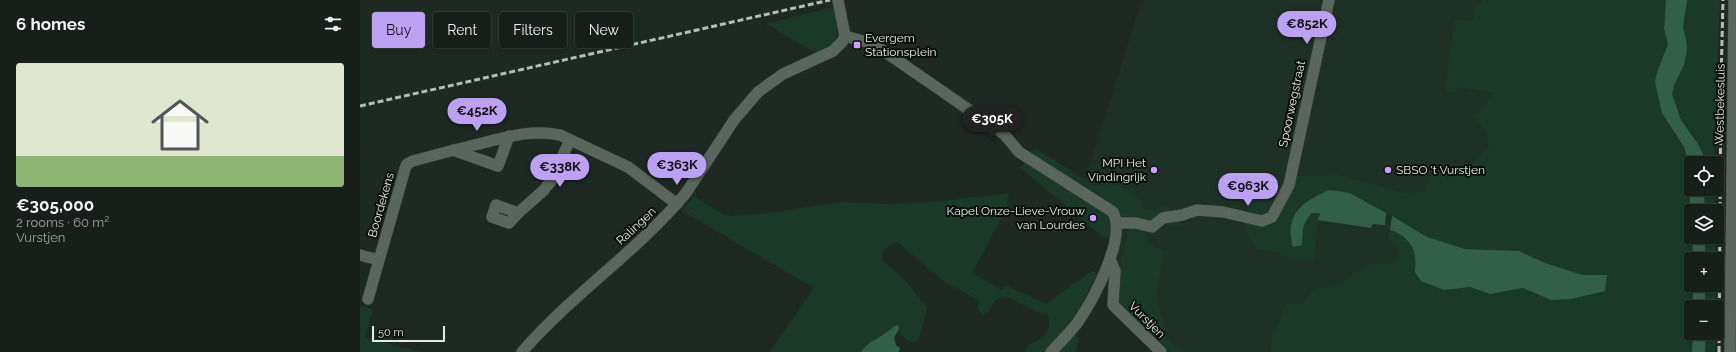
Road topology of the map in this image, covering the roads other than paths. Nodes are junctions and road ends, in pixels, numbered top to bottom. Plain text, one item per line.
1 (838, 0) edge
2 (1329, 0) edge
3 (1734, 0) edge
4 (845, 36) junction
5 (509, 136) junction
6 (570, 140) junction
7 (453, 150) junction
8 (677, 204) junction
9 (518, 213) dead end
10 (1117, 223) junction
11 (360, 255) edge
12 (379, 260) junction
13 (1111, 261) junction
14 (368, 299) dead end
15 (522, 352) edge
16 (1051, 352) edge
17 (1160, 352) edge
18 (1730, 352) edge

1 - 4 street
2 - 10 street, Spoorwegstraat
3 - 18 street, Westbekesluis
4 - 8 street, Ralingen
4 - 10 street
5 - 6 street, Boordekens
5 - 7 street, Boordekens
5 - 7 street
6 - 8 street, Boordekens
6 - 9 street
7 - 12 street, Boordekens
8 - 15 street, Ralingen
10 - 13 street, Vurstjen
11 - 12 street
12 - 14 street, Boordekens
13 - 16 street, Vurstjen
13 - 17 street, Vurstjen

